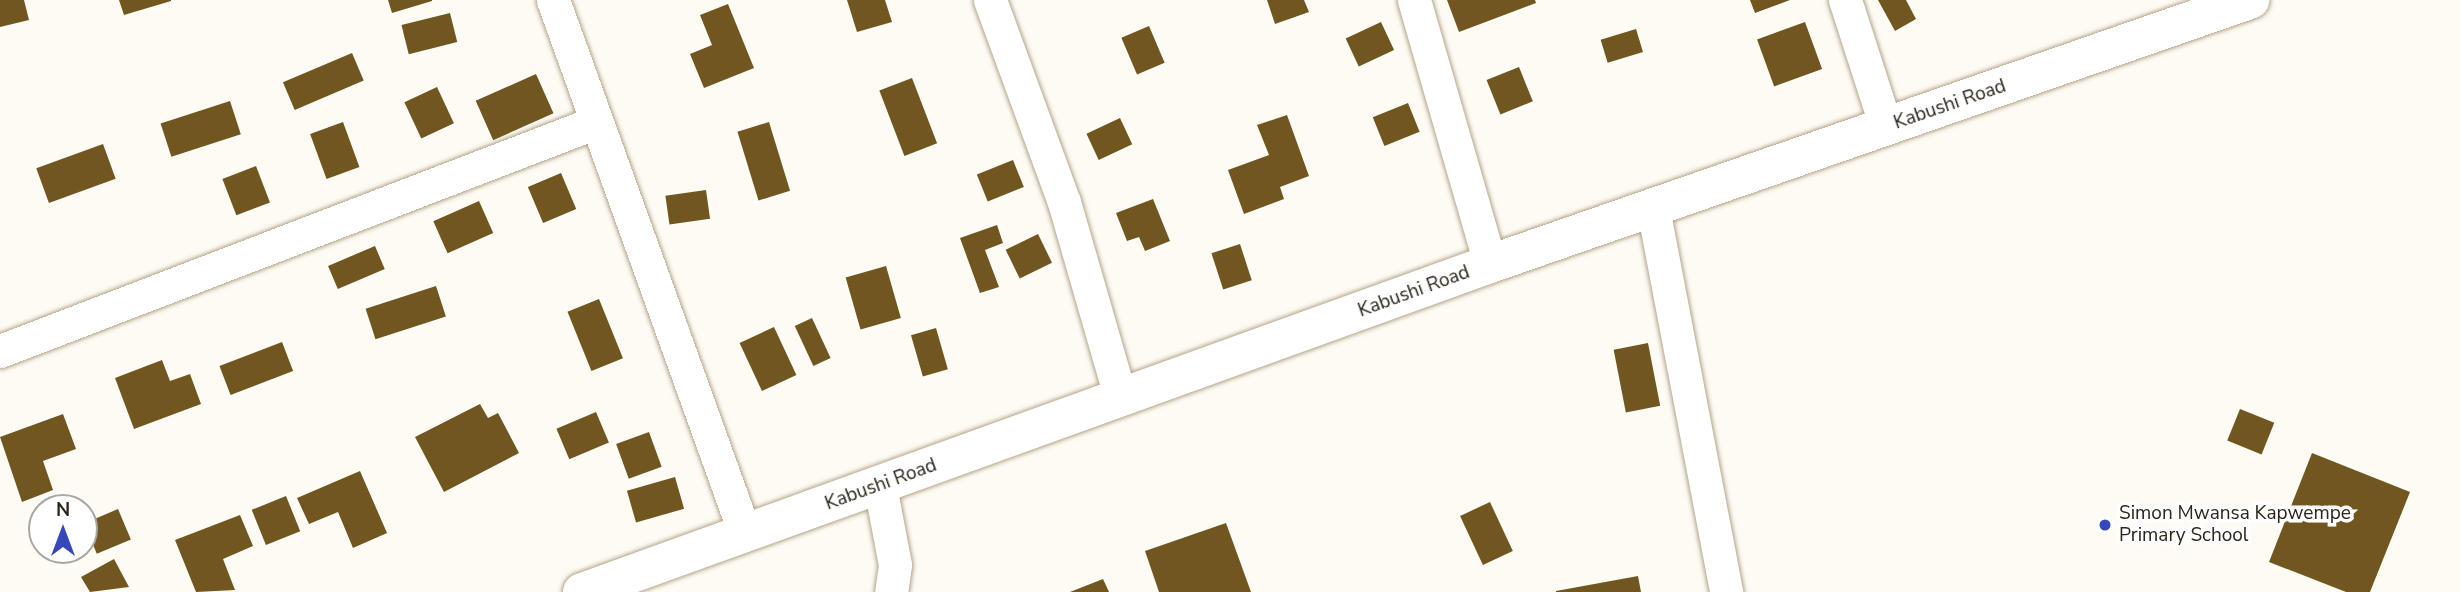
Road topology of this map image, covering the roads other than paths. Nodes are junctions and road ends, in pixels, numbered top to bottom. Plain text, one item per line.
1 (553, 0) edge
2 (990, 0) edge
3 (1414, 0) edge
4 (1845, 0) edge
5 (2249, 0) edge
6 (594, 123) junction
7 (1886, 127) junction
8 (1653, 208) junction
9 (1490, 264) junction
10 (0, 351) edge
11 (1121, 399) junction
12 (880, 486) junction
13 (745, 534) junction
14 (582, 592) edge
15 (891, 592) edge
16 (1726, 592) edge

1 - 6 street
2 - 11 street
3 - 9 street
4 - 7 street
5 - 7 main road, Kabushi Road
6 - 10 street
6 - 13 street
7 - 8 main road, Kabushi Road
8 - 9 main road, Kabushi Road
8 - 16 street
9 - 11 main road, Kabushi Road
11 - 12 main road, Kabushi Road
12 - 13 main road, Kabushi Road
12 - 15 street
13 - 14 main road, Kabushi Road

